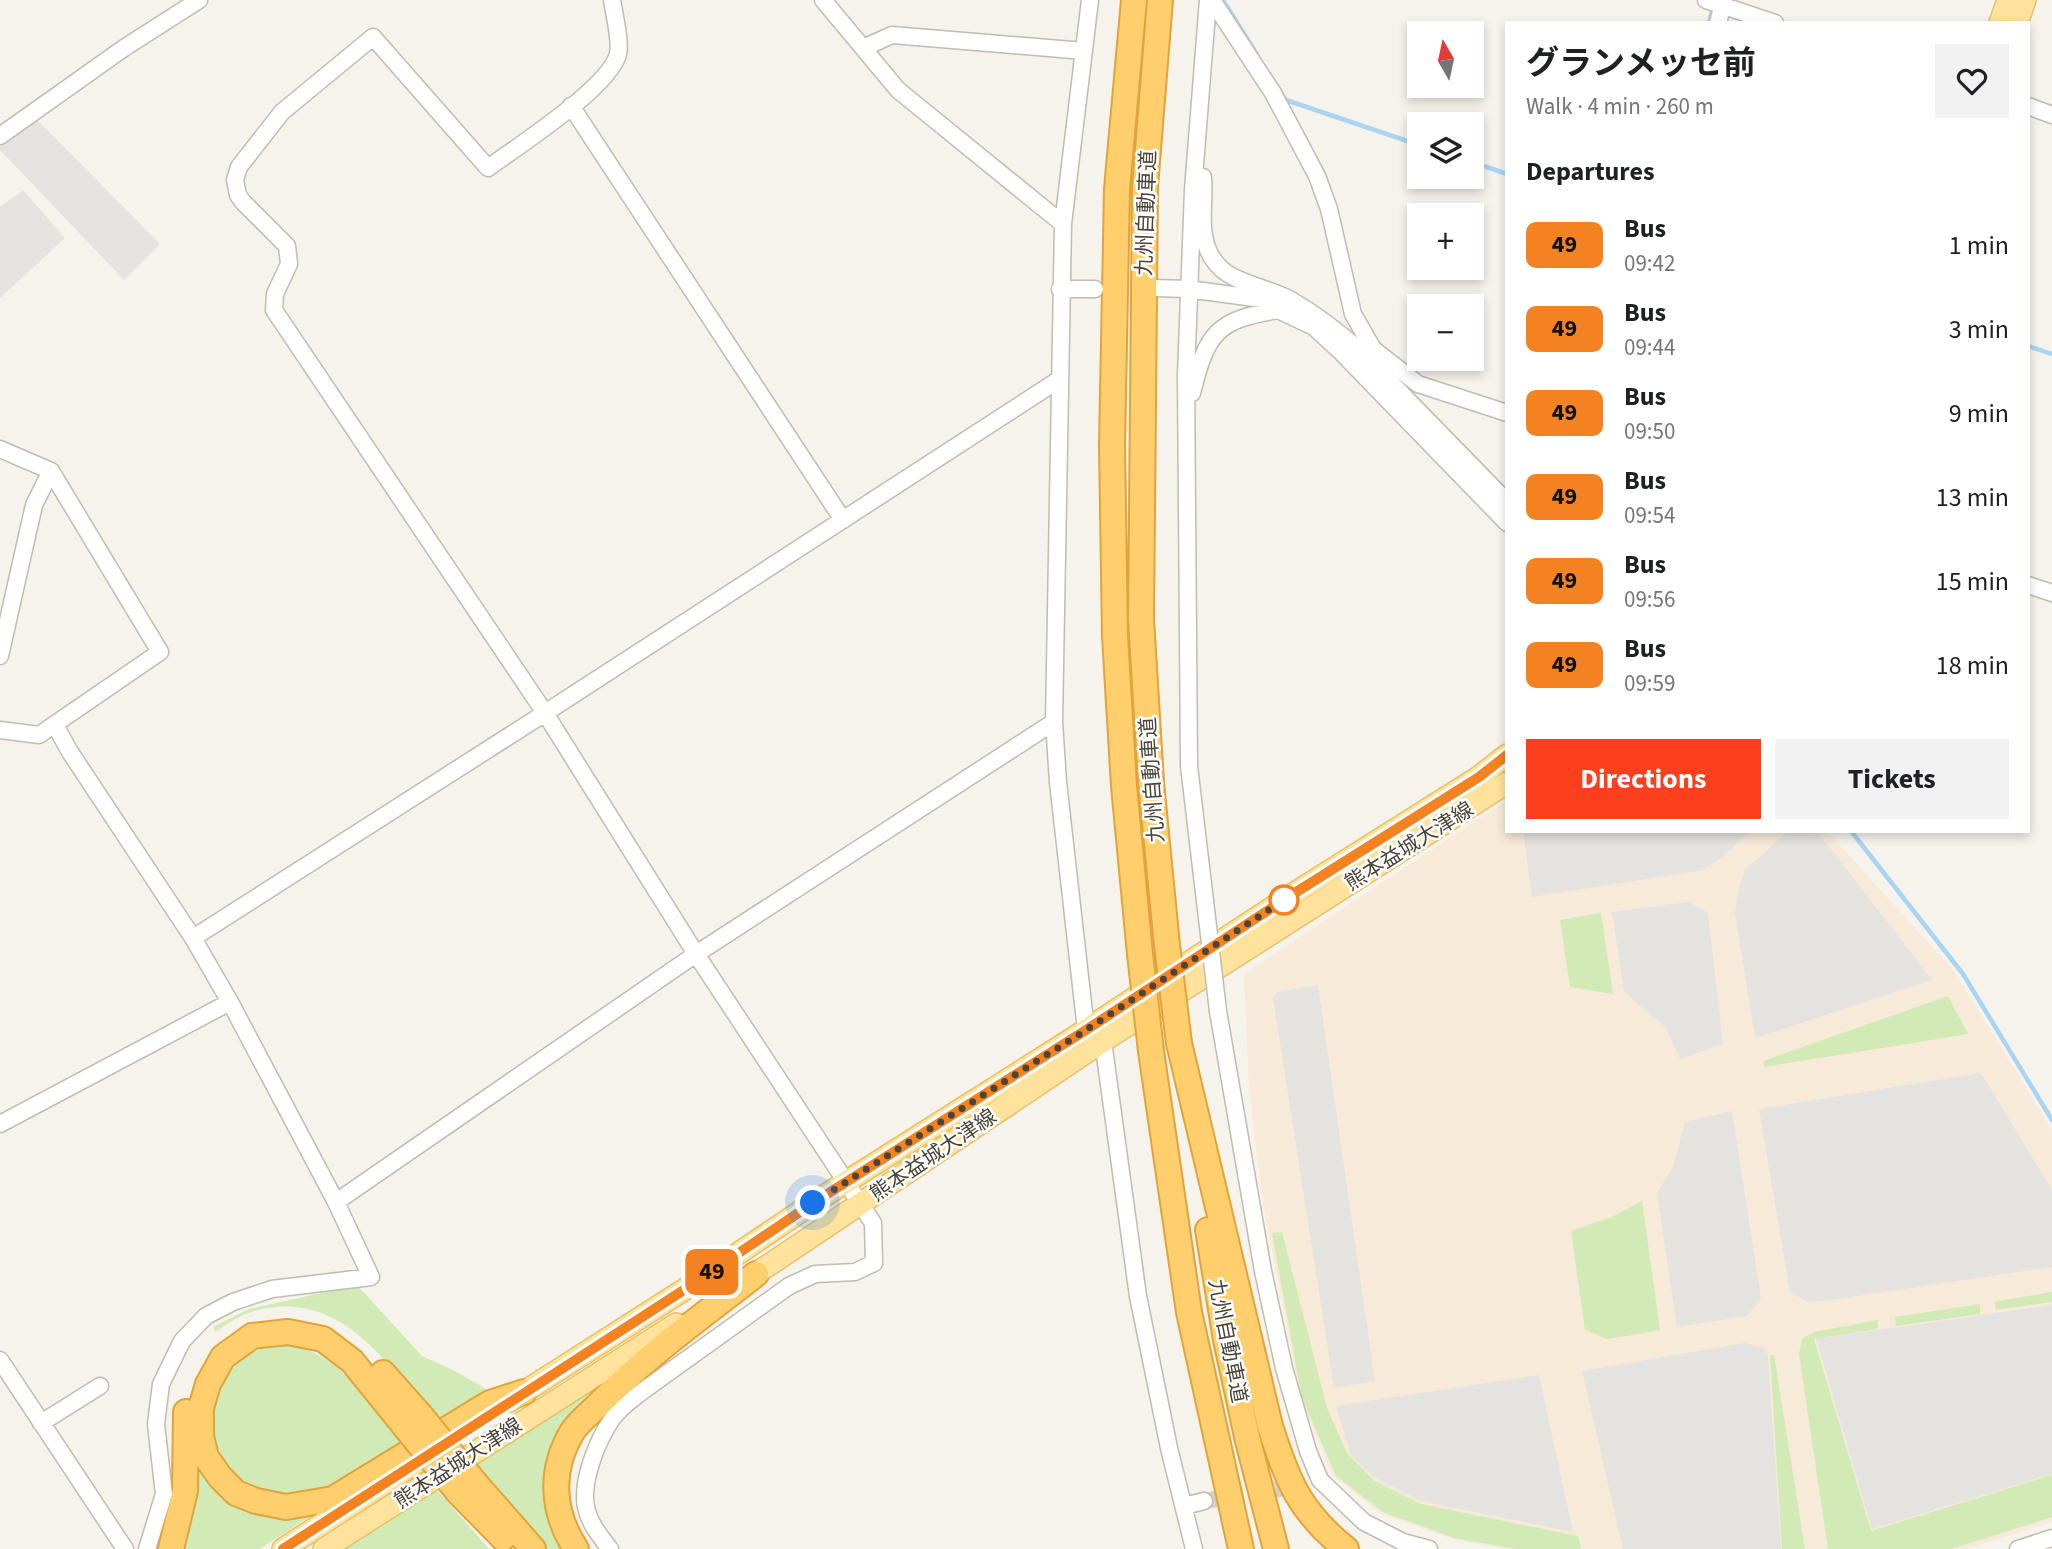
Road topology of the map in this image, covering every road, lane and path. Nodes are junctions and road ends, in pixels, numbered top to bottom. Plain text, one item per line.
1 (199, 0) edge
2 (612, 0) edge
3 (823, 0) edge
4 (1090, 0) edge
5 (1134, 0) edge
6 (1160, 0) edge
7 (1210, 0) edge
8 (1706, 0) edge
9 (2008, 0) edge
10 (2025, 0) edge
11 (1723, 3) edge
12 (1718, 21) edge
13 (1770, 21) edge
14 (2001, 21) edge
15 (2018, 21) edge
16 (863, 48) junction
17 (1084, 51) junction
18 (571, 106) junction
19 (2030, 107) edge
20 (2052, 114) edge
21 (1199, 126) junction
22 (0, 136) edge
23 (1063, 224) junction
24 (1153, 288) dead end
25 (1060, 289) junction
26 (1095, 289) dead end
27 (1188, 289) junction
28 (1280, 304) junction
29 (1060, 379) junction
30 (1505, 412) edge
31 (1186, 416) junction
32 (0, 449) edge
33 (51, 471) junction
34 (1505, 500) edge
35 (843, 520) junction
36 (1505, 521) edge
37 (2030, 586) edge
38 (2052, 593) edge
39 (0, 656) edge
40 (545, 713) junction
41 (1054, 722) junction
42 (55, 725) junction
43 (0, 730) edge
44 (1505, 747) edge
45 (1505, 757) edge
46 (1479, 777) junction
47 (1505, 784) edge
48 (193, 938) junction
49 (696, 954) junction
50 (230, 1002) junction
51 (1094, 1035) junction
52 (1179, 1043) junction
53 (0, 1124) edge
54 (846, 1183) junction
55 (336, 1202) junction
56 (860, 1203) junction
57 (756, 1274) junction
58 (0, 1360) edge
59 (100, 1386) dead end
60 (524, 1392) junction
61 (414, 1422) junction
62 (41, 1423) junction
63 (1320, 1480) junction
64 (1302, 1486) tunnel mouth
65 (467, 1488) junction
66 (1204, 1501) tunnel mouth
67 (1184, 1506) junction
68 (2052, 1538) edge
69 (1240, 1548) edge
70 (125, 1549) edge
71 (147, 1549) edge
72 (171, 1549) edge
73 (283, 1549) edge
74 (324, 1549) edge
75 (513, 1549) edge
76 (533, 1549) edge
77 (576, 1549) edge
78 (610, 1549) edge
79 (1194, 1549) edge
80 (1276, 1549) edge
81 (1346, 1549) edge
82 (1429, 1549) edge
83 (2018, 1549) edge

1 - 22 street
2 - 18 street
3 - 16 street
4 - 17 street
5 - 69 highway, 九州自動車道, bridge
6 - 52 highway, 九州自動車道, bridge
7 - 21 street
7 - 30 street
8 - 11 street
9 - 14 main road
10 - 15 main road
11 - 12 street
11 - 13 street
16 - 17 street
16 - 23 street
17 - 23 street
18 - 35 street
18 - 40 street
19 - 20 street
21 - 27 street
21 - 28 street
23 - 25 street
24 - 27 street
25 - 26 street
25 - 29 street
27 - 28 street
27 - 31 street
28 - 31 street
28 - 34 street
28 - 36 street
29 - 35 street
29 - 41 street
31 - 63 street, bridge
32 - 33 street
33 - 39 street
33 - 42 street
35 - 40 street
37 - 38 street
40 - 48 street
40 - 49 street
41 - 49 street
41 - 51 street
42 - 43 street
42 - 48 street
44 - 46 street
45 - 46 main road, 熊本益城大津線
46 - 51 main road, 熊本益城大津線
47 - 51 main road, 熊本益城大津線
48 - 50 street
49 - 54 street
49 - 55 street
50 - 53 street
50 - 55 street
51 - 54 main road, 熊本益城大津線
51 - 56 main road, 熊本益城大津線
51 - 67 street
52 - 80 highway, 九州自動車道
52 - 81 highway
54 - 56 street
54 - 60 main road, 熊本益城大津線
55 - 71 street
56 - 57 main road, 熊本益城大津線
56 - 78 street
57 - 74 main road, 熊本益城大津線
57 - 77 highway
58 - 62 street
59 - 62 street
60 - 61 highway
60 - 73 main road, 熊本益城大津線
61 - 65 highway, bridge
61 - 72 highway
62 - 70 street
63 - 64 street
63 - 82 street
65 - 75 highway
65 - 76 highway
66 - 67 street
67 - 79 street
68 - 83 street

